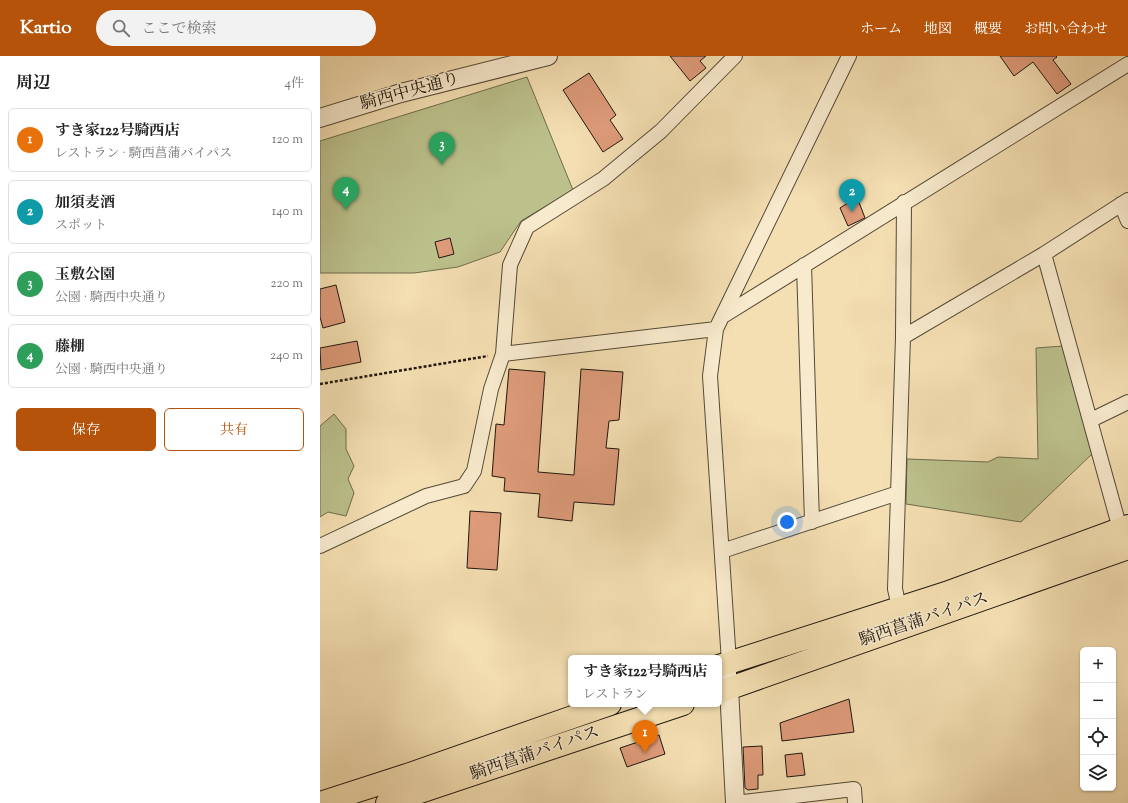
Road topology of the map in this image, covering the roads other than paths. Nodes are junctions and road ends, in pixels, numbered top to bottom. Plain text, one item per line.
1 (735, 56) edge
2 (849, 56) edge
3 (542, 57) edge
4 (1128, 64) edge
5 (320, 118) edge
6 (904, 202) junction
7 (1125, 202) edge
8 (1128, 221) edge
9 (1044, 254) junction
10 (804, 265) junction
11 (720, 322) junction
12 (903, 337) junction
13 (503, 354) junction
14 (1128, 402) edge
15 (1091, 420) junction
16 (898, 493) junction
17 (812, 522) junction
18 (1125, 534) edge
19 (320, 546) edge
20 (722, 551) junction
21 (899, 607) junction
22 (724, 664) edge
23 (724, 690) edge
24 (601, 707) edge
25 (674, 707) edge
26 (320, 803) edge
27 (388, 803) edge
28 (735, 803) edge
29 (856, 803) edge

1 - 13 street
2 - 11 street
3 - 5 street, 騎西中央通り
4 - 6 street
6 - 10 street
6 - 12 street
7 - 8 street
7 - 9 street
9 - 12 street
9 - 15 street
10 - 11 street
10 - 17 street
11 - 13 street
11 - 20 street
12 - 16 street
13 - 19 street
14 - 15 street
15 - 18 street
16 - 17 street
16 - 21 street
17 - 20 street
18 - 21 highway, 騎西菖蒲バイパス
18 - 23 highway, 騎西菖蒲バイパス
20 - 22 street
21 - 22 highway, 騎西菖蒲バイパス
22 - 23 street
23 - 28 street
24 - 26 highway, 騎西菖蒲バイパス
25 - 27 highway, 騎西菖蒲バイパス
28 - 29 street

